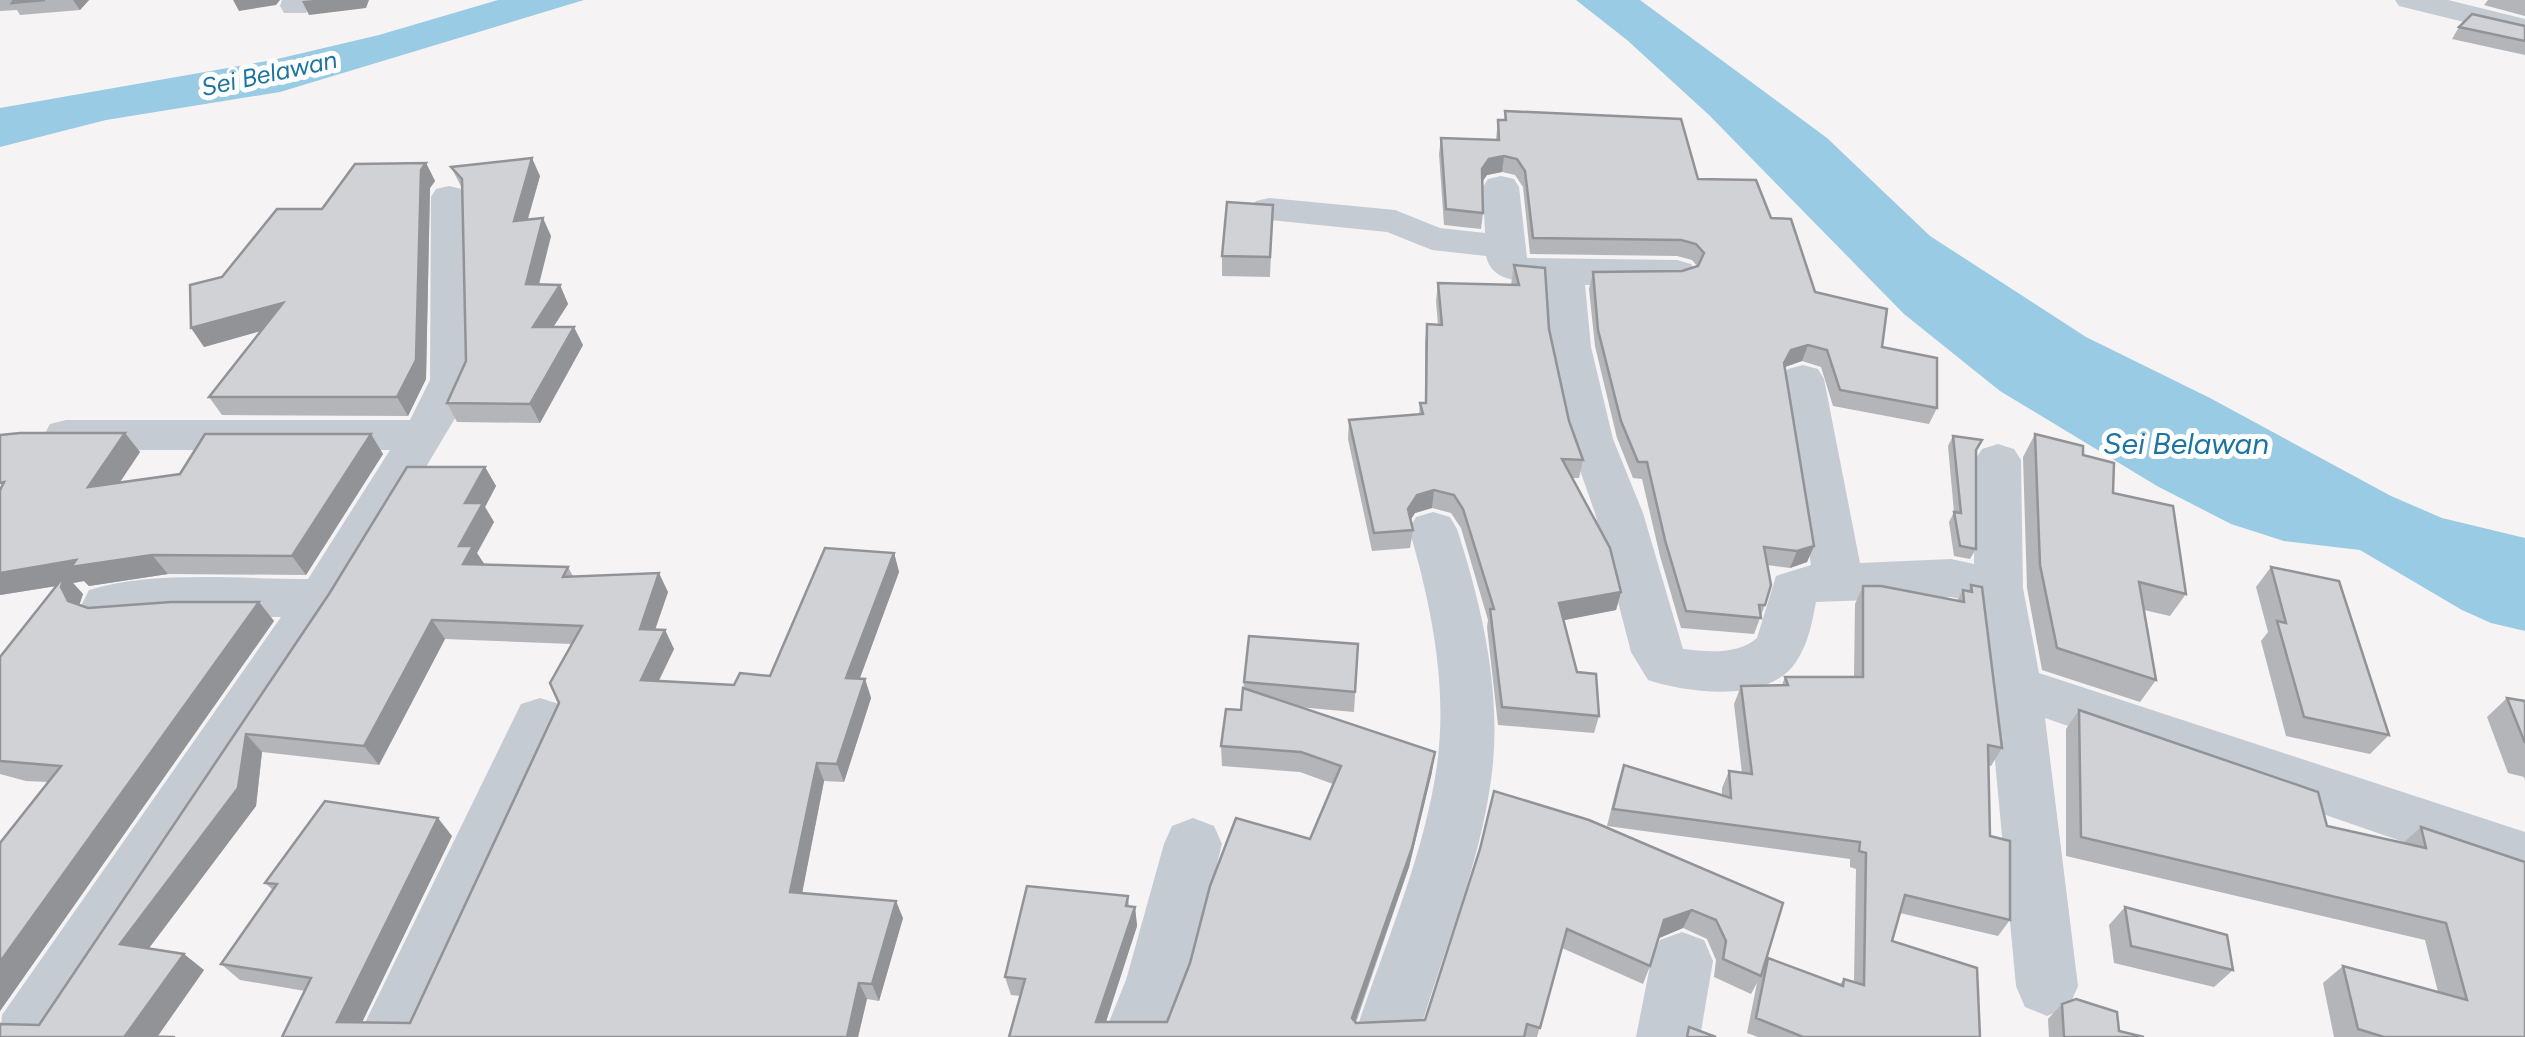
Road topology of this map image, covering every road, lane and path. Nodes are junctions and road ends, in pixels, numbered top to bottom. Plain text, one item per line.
1 (2410, 0) edge
2 (2525, 28) edge
3 (1501, 186) dead end
4 (449, 196) dead end
5 (1269, 209) edge
6 (1503, 246) junction
7 (1677, 272) edge
8 (1564, 273) junction
9 (1803, 379) dead end
10 (20, 433) edge
11 (422, 435) junction
12 (1998, 460) dead end
13 (1432, 528) dead end
14 (1839, 582) junction
15 (1998, 588) junction
16 (322, 598) junction
17 (107, 604) edge
18 (2015, 686) junction
19 (540, 720) dead end
20 (1194, 844) dead end
21 (2525, 858) edge
22 (1682, 961) dead end
23 (2047, 986) dead end
24 (25, 1037) edge
25 (390, 1037) edge
26 (1135, 1037) edge
27 (1386, 1037) edge
28 (1668, 1037) edge

1 - 2 street
3 - 6 street
4 - 11 street
5 - 6 street
6 - 8 street
7 - 8 street
8 - 14 street
9 - 14 street
10 - 11 street
11 - 16 street
12 - 15 street
13 - 27 street
14 - 15 street
15 - 18 street
16 - 17 street
16 - 24 street
18 - 21 street
18 - 23 street
19 - 25 street
20 - 26 street
22 - 28 street

